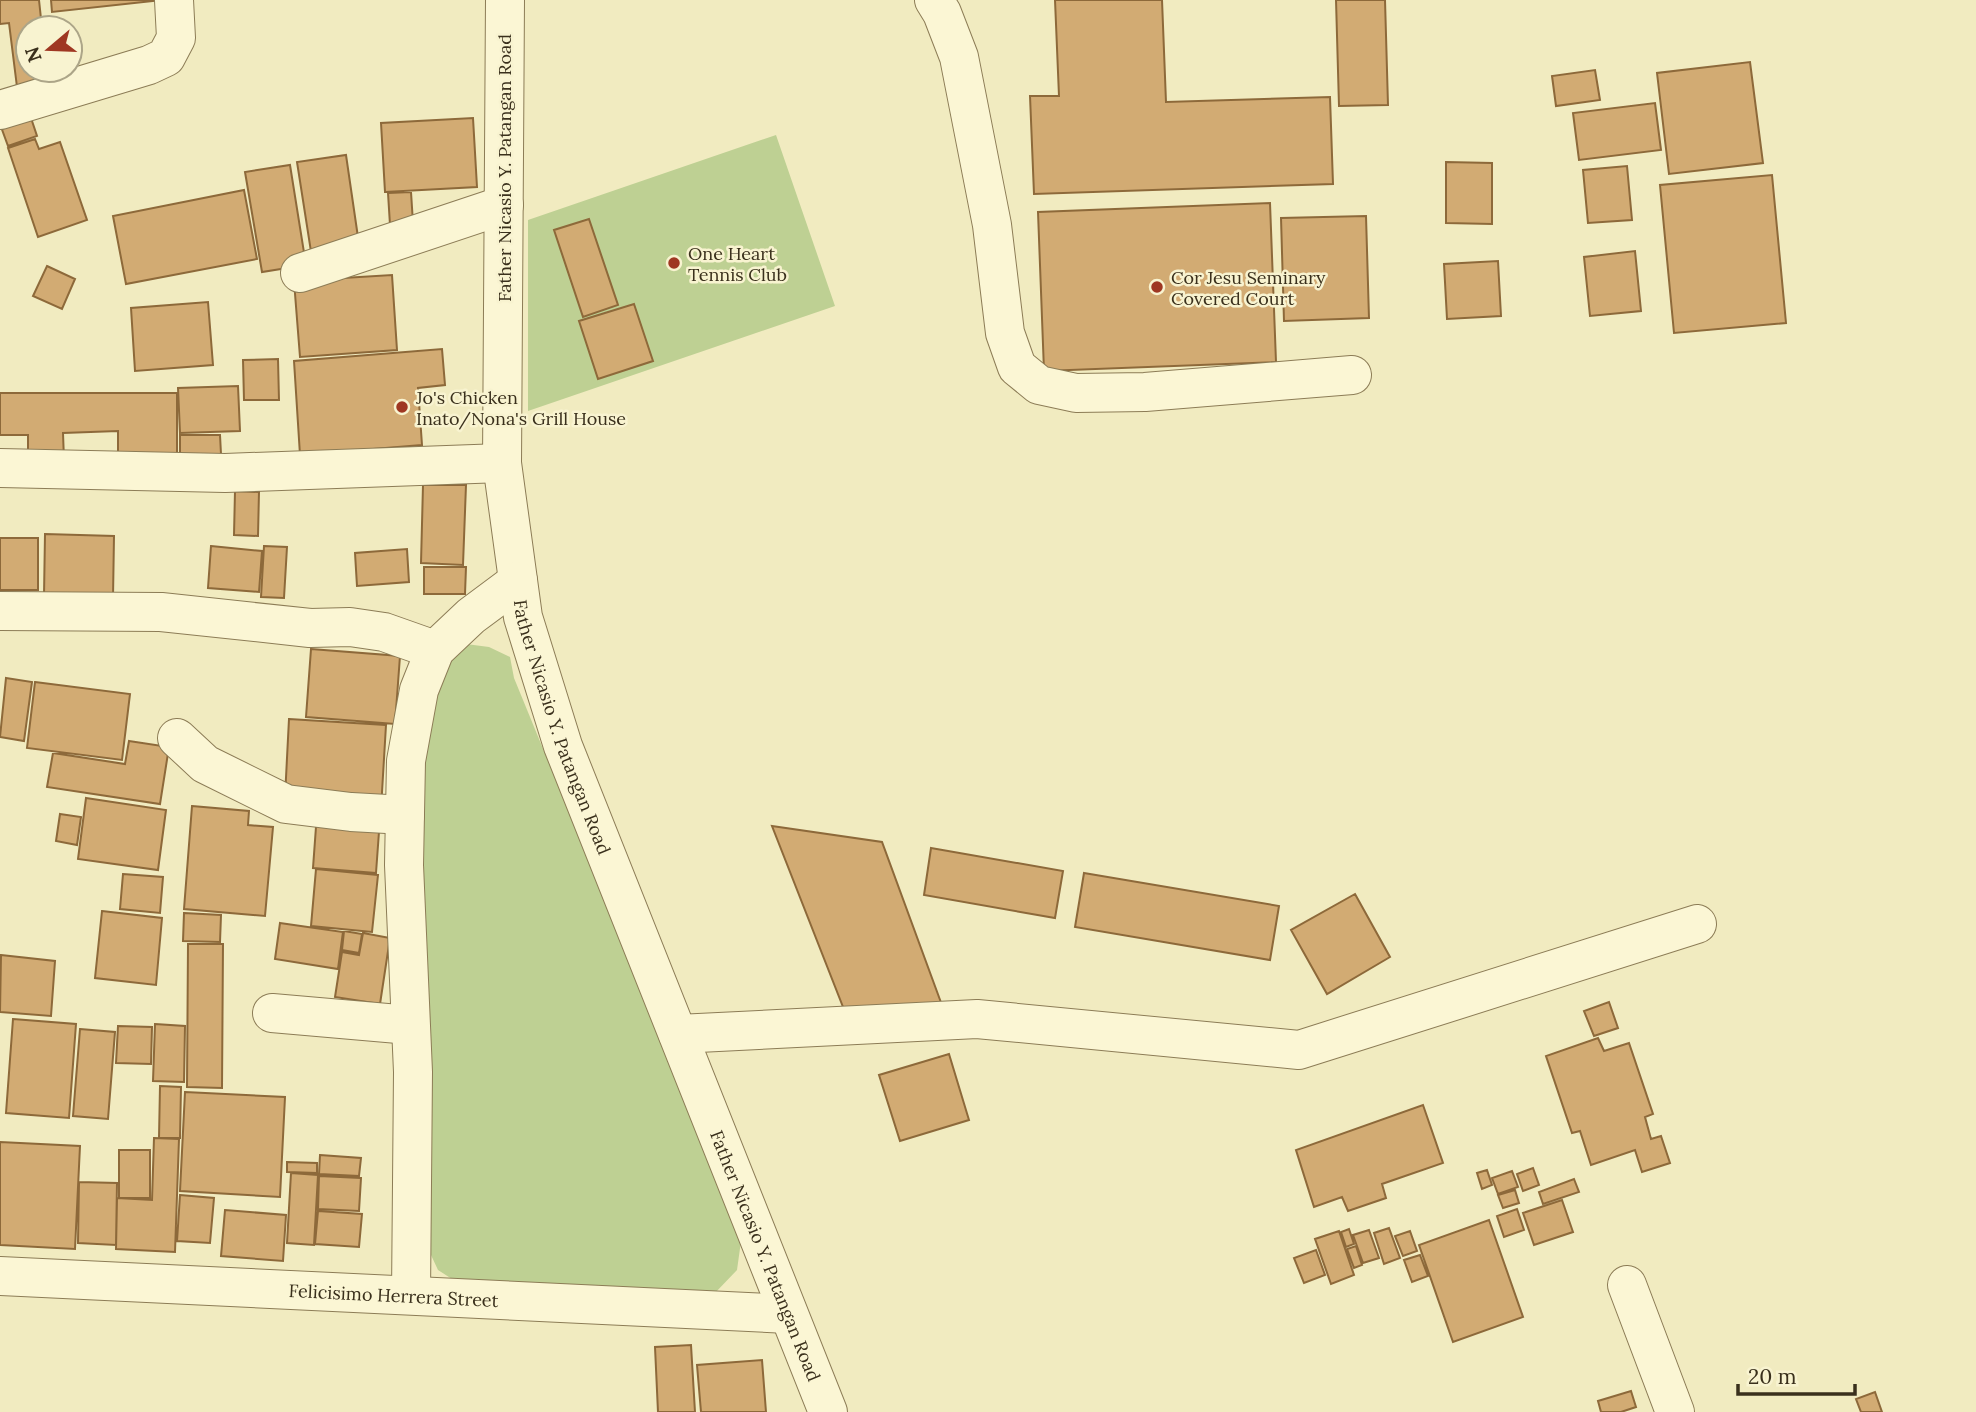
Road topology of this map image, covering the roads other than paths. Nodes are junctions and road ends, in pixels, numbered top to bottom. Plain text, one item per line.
1 (174, 0) edge
2 (505, 0) edge
3 (934, 0) edge
4 (0, 110) edge
5 (504, 205) junction
6 (300, 273) dead end
7 (1352, 375) dead end
8 (502, 463) junction
9 (0, 468) edge
10 (518, 581) junction
11 (0, 611) edge
12 (435, 650) junction
13 (177, 738) dead end
14 (405, 815) junction
15 (1697, 924) dead end
16 (272, 1013) dead end
17 (410, 1025) junction
18 (677, 1034) junction
19 (0, 1276) edge
20 (1627, 1285) dead end
21 (411, 1295) junction
22 (788, 1314) junction
23 (828, 1412) edge
24 (1675, 1412) edge

1 - 4 street
2 - 5 street, Father Nicasio Y. Patangan Road
3 - 7 street
5 - 6 street
5 - 8 street, Father Nicasio Y. Patangan Road
8 - 9 street
8 - 10 street, Father Nicasio Y. Patangan Road
10 - 12 street
10 - 18 street, Father Nicasio Y. Patangan Road
11 - 12 street
12 - 14 street
13 - 14 street
14 - 17 street
15 - 18 street
16 - 17 street
17 - 21 street
18 - 22 street, Father Nicasio Y. Patangan Road
19 - 21 street, Felicisimo Herrera Street
20 - 24 street
21 - 22 street, Felicisimo Herrera Street
22 - 23 street, Father Nicasio Y. Patangan Road

